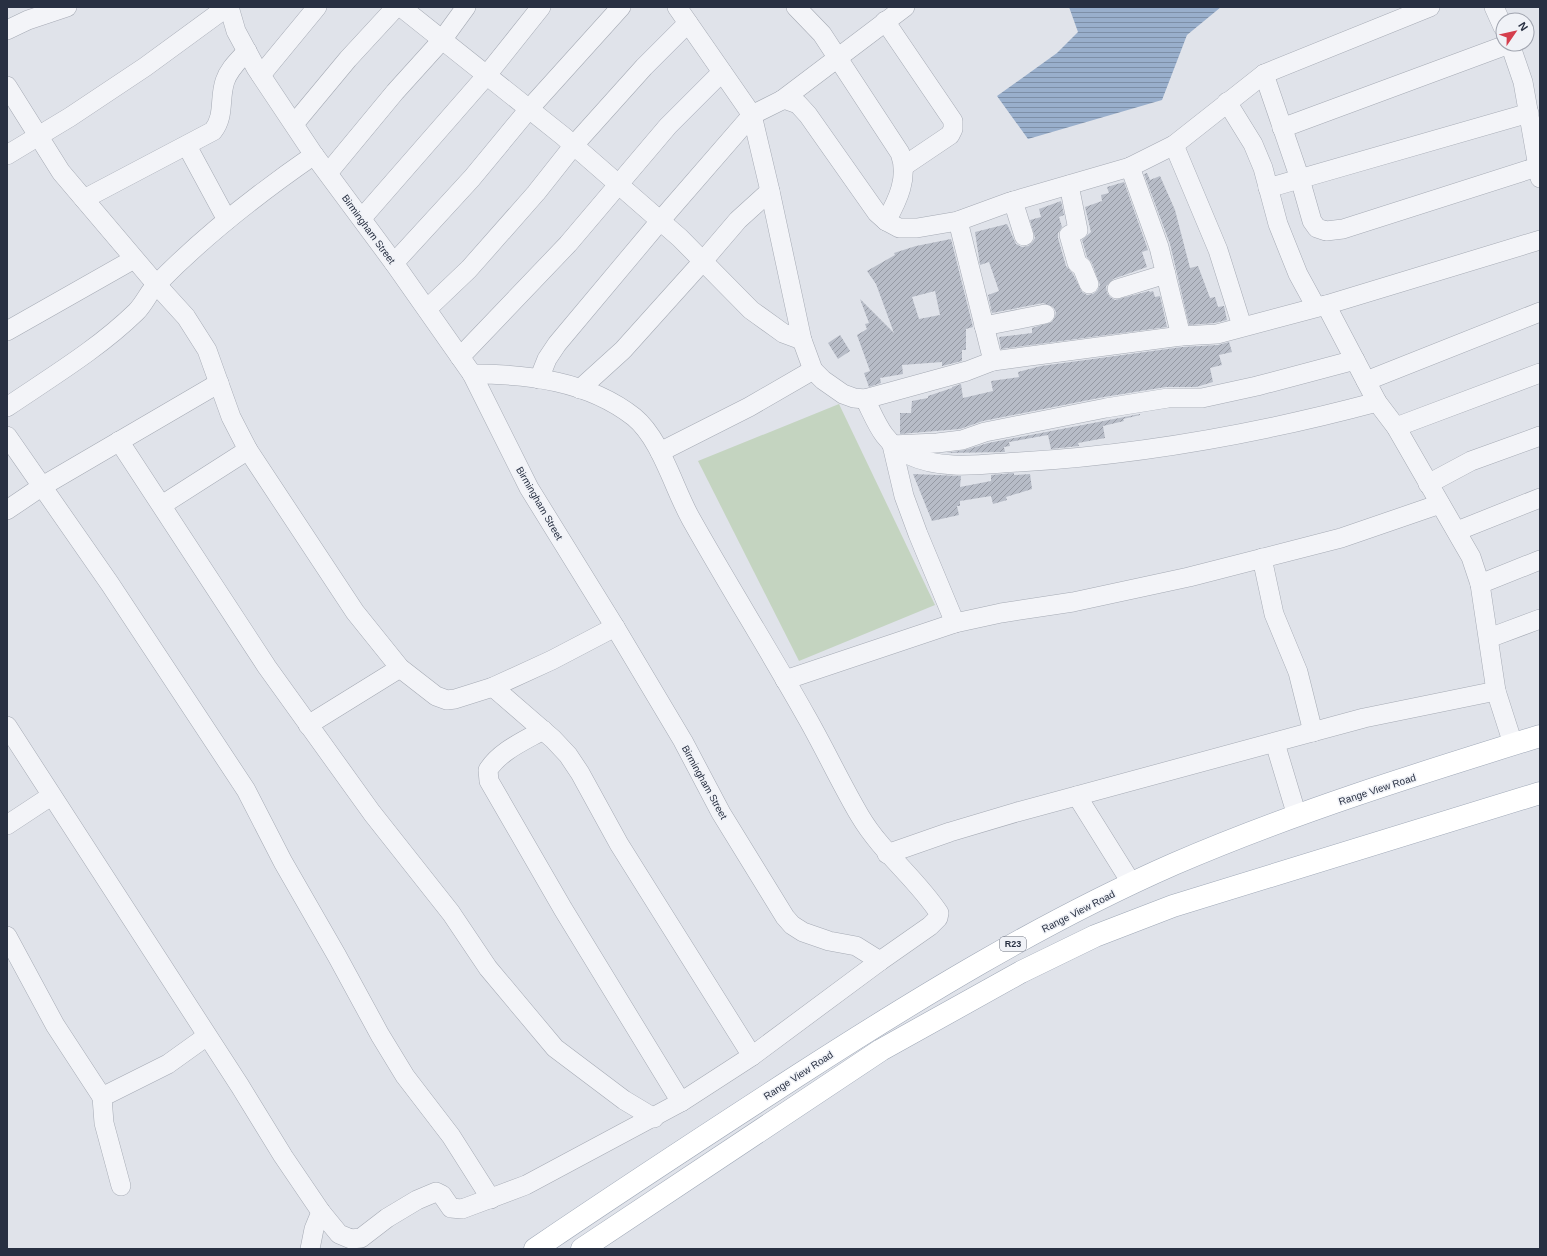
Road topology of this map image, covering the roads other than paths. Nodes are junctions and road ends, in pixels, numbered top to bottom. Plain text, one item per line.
1 (65, 7) edge
2 (228, 7) edge
3 (317, 7) edge
4 (396, 7) edge
5 (401, 7) edge
6 (466, 7) edge
7 (541, 7) edge
8 (621, 7) edge
9 (796, 7) edge
10 (905, 7) edge
11 (1430, 7) edge
12 (686, 13) edge
13 (885, 22) junction
14 (7, 30) edge
15 (442, 40) junction
16 (1495, 50) edge
17 (247, 51) junction
18 (1513, 52) edge
19 (838, 57) junction
20 (722, 72) junction
21 (1264, 74) junction
22 (261, 75) junction
23 (486, 76) junction
24 (7, 86) edge
25 (782, 100) junction
26 (1227, 102) junction
27 (529, 110) junction
28 (1529, 112) junction
29 (752, 115) junction
30 (294, 124) junction
31 (1282, 128) junction
32 (38, 136) junction
33 (574, 145) junction
34 (1174, 145) junction
35 (187, 146) junction
36 (7, 154) edge
37 (314, 155) junction
38 (904, 166) junction
39 (1130, 167) junction
40 (1539, 171) edge
41 (328, 173) junction
42 (1300, 179) junction
43 (618, 184) junction
44 (1069, 185) junction
45 (1268, 188) junction
46 (770, 190) junction
47 (84, 199) junction
48 (1013, 201) junction
49 (362, 218) junction
50 (227, 220) junction
51 (660, 221) junction
52 (886, 221) junction
53 (958, 221) junction
54 (1024, 236) dead end
55 (1540, 240) edge
56 (134, 259) junction
57 (703, 261) junction
58 (394, 262) junction
59 (1166, 274) junction
60 (156, 284) junction
61 (1089, 284) dead end
62 (1117, 289) dead end
63 (1321, 306) junction
64 (427, 310) junction
65 (1540, 312) edge
66 (1045, 314) dead end
67 (984, 326) junction
68 (1242, 326) junction
69 (7, 331) edge
70 (1181, 336) junction
71 (802, 340) junction
72 (460, 357) junction
73 (1355, 360) junction
74 (993, 361) junction
75 (813, 370) junction
76 (1540, 373) edge
77 (472, 374) junction
78 (540, 379) junction
79 (1366, 381) junction
80 (220, 383) junction
81 (580, 389) junction
82 (865, 400) junction
83 (1377, 402) junction
84 (7, 407) edge
85 (1396, 427) junction
86 (7, 436) edge
87 (1540, 436) edge
88 (119, 441) junction
89 (892, 445) junction
90 (248, 450) junction
91 (660, 452) junction
92 (1428, 484) junction
93 (41, 487) junction
94 (1540, 498) edge
95 (1440, 504) junction
96 (162, 505) junction
97 (7, 510) edge
98 (1457, 531) junction
99 (1262, 558) junction
100 (1540, 560) edge
101 (1480, 584) junction
102 (1540, 619) edge
103 (955, 623) junction
104 (615, 627) junction
105 (1489, 638) junction
106 (400, 668) junction
107 (785, 680) junction
108 (493, 687) junction
109 (1496, 691) junction
110 (308, 725) junction
111 (7, 726) edge
112 (542, 730) junction
113 (1313, 732) junction
114 (1540, 736) edge
115 (1275, 743) junction
116 (1513, 744) junction
117 (1540, 793) edge
118 (51, 796) junction
119 (1077, 796) junction
120 (1297, 816) junction
121 (7, 825) edge
122 (887, 854) junction
123 (1132, 884) junction
124 (7, 936) edge
125 (880, 961) junction
126 (207, 1036) junction
127 (752, 1056) junction
128 (102, 1096) junction
129 (681, 1102) junction
130 (654, 1118) junction
131 (120, 1186) dead end
132 (491, 1199) junction
133 (321, 1212) junction
134 (310, 1249) edge
135 (535, 1249) edge
136 (582, 1249) edge

1 - 14 street
2 - 17 street, Birmingham Street
2 - 32 street
3 - 22 street
4 - 30 street
5 - 15 street
6 - 15 street
7 - 23 street
8 - 27 street
9 - 19 street
10 - 13 street
11 - 21 street
12 - 20 street
12 - 33 street
13 - 19 street
13 - 38 street
15 - 23 street
15 - 41 street
16 - 31 street
17 - 22 street, Birmingham Street
17 - 35 street
18 - 28 street
19 - 25 street
19 - 38 street
20 - 29 street
20 - 43 street
21 - 26 street
21 - 31 street
22 - 30 street, Birmingham Street
23 - 27 street
23 - 49 street
24 - 32 street
25 - 29 street
25 - 52 street
26 - 34 street
26 - 45 street
27 - 33 street
27 - 58 street
28 - 40 street
28 - 42 street
29 - 46 street
29 - 51 street
30 - 37 street, Birmingham Street
31 - 42 street
32 - 36 street
32 - 47 street
33 - 43 street
33 - 64 street
34 - 39 street
34 - 68 street
35 - 47 street
35 - 50 street
37 - 41 street, Birmingham Street
37 - 50 street
38 - 52 street
39 - 44 street
39 - 59 street
40 - 42 street
41 - 49 street, Birmingham Street
42 - 45 street
43 - 51 street
43 - 72 street
44 - 48 street
44 - 61 street
45 - 63 street
46 - 57 street
46 - 71 street
47 - 56 street
48 - 53 street
48 - 54 street
49 - 58 street, Birmingham Street
50 - 60 street
51 - 57 street
51 - 78 street
52 - 53 street
53 - 67 street
55 - 63 street
56 - 60 street
56 - 69 street
57 - 71 street
57 - 81 street
58 - 64 street, Birmingham Street
59 - 62 street
59 - 70 street
60 - 80 street
60 - 84 street
63 - 68 street
63 - 73 street
64 - 72 street, Birmingham Street
65 - 79 street
66 - 67 street
67 - 74 street
68 - 70 street
70 - 74 street
71 - 75 street
72 - 77 street, Birmingham Street
73 - 79 street
73 - 89 street
74 - 82 street
75 - 82 street
75 - 91 street
76 - 85 street
77 - 78 street
77 - 104 street, Birmingham Street
78 - 81 street
79 - 83 street
80 - 88 street
80 - 90 street
81 - 91 street
82 - 89 street
83 - 85 street
83 - 89 street
85 - 92 street
86 - 93 street
87 - 92 street
88 - 93 street
88 - 96 street
89 - 103 street
90 - 96 street
90 - 106 street
91 - 107 street
92 - 95 street
93 - 97 street
93 - 132 street
94 - 98 street
95 - 98 street
95 - 99 street
96 - 110 street
98 - 101 street
99 - 103 street
99 - 113 street
100 - 101 street
101 - 105 street
102 - 105 street
103 - 107 street
104 - 108 street
104 - 125 street, Birmingham Street
105 - 109 street
106 - 108 street
106 - 110 street
107 - 122 street
108 - 112 street
109 - 113 street
109 - 116 street
110 - 130 street
111 - 118 street
112 - 127 street
112 - 129 street
113 - 115 street
114 - 116 main road, Range View Road / R23
115 - 119 street
115 - 120 street
116 - 120 main road, Range View Road / R23
117 - 136 main road
118 - 121 street
118 - 126 street
119 - 122 street
119 - 123 street
120 - 123 main road, Range View Road / R23
122 - 125 street
123 - 135 main road, Range View Road / R23
124 - 128 street
125 - 127 street
126 - 128 street
126 - 133 street
127 - 129 street
128 - 131 street
129 - 130 street
130 - 132 street
132 - 133 street
133 - 134 street

